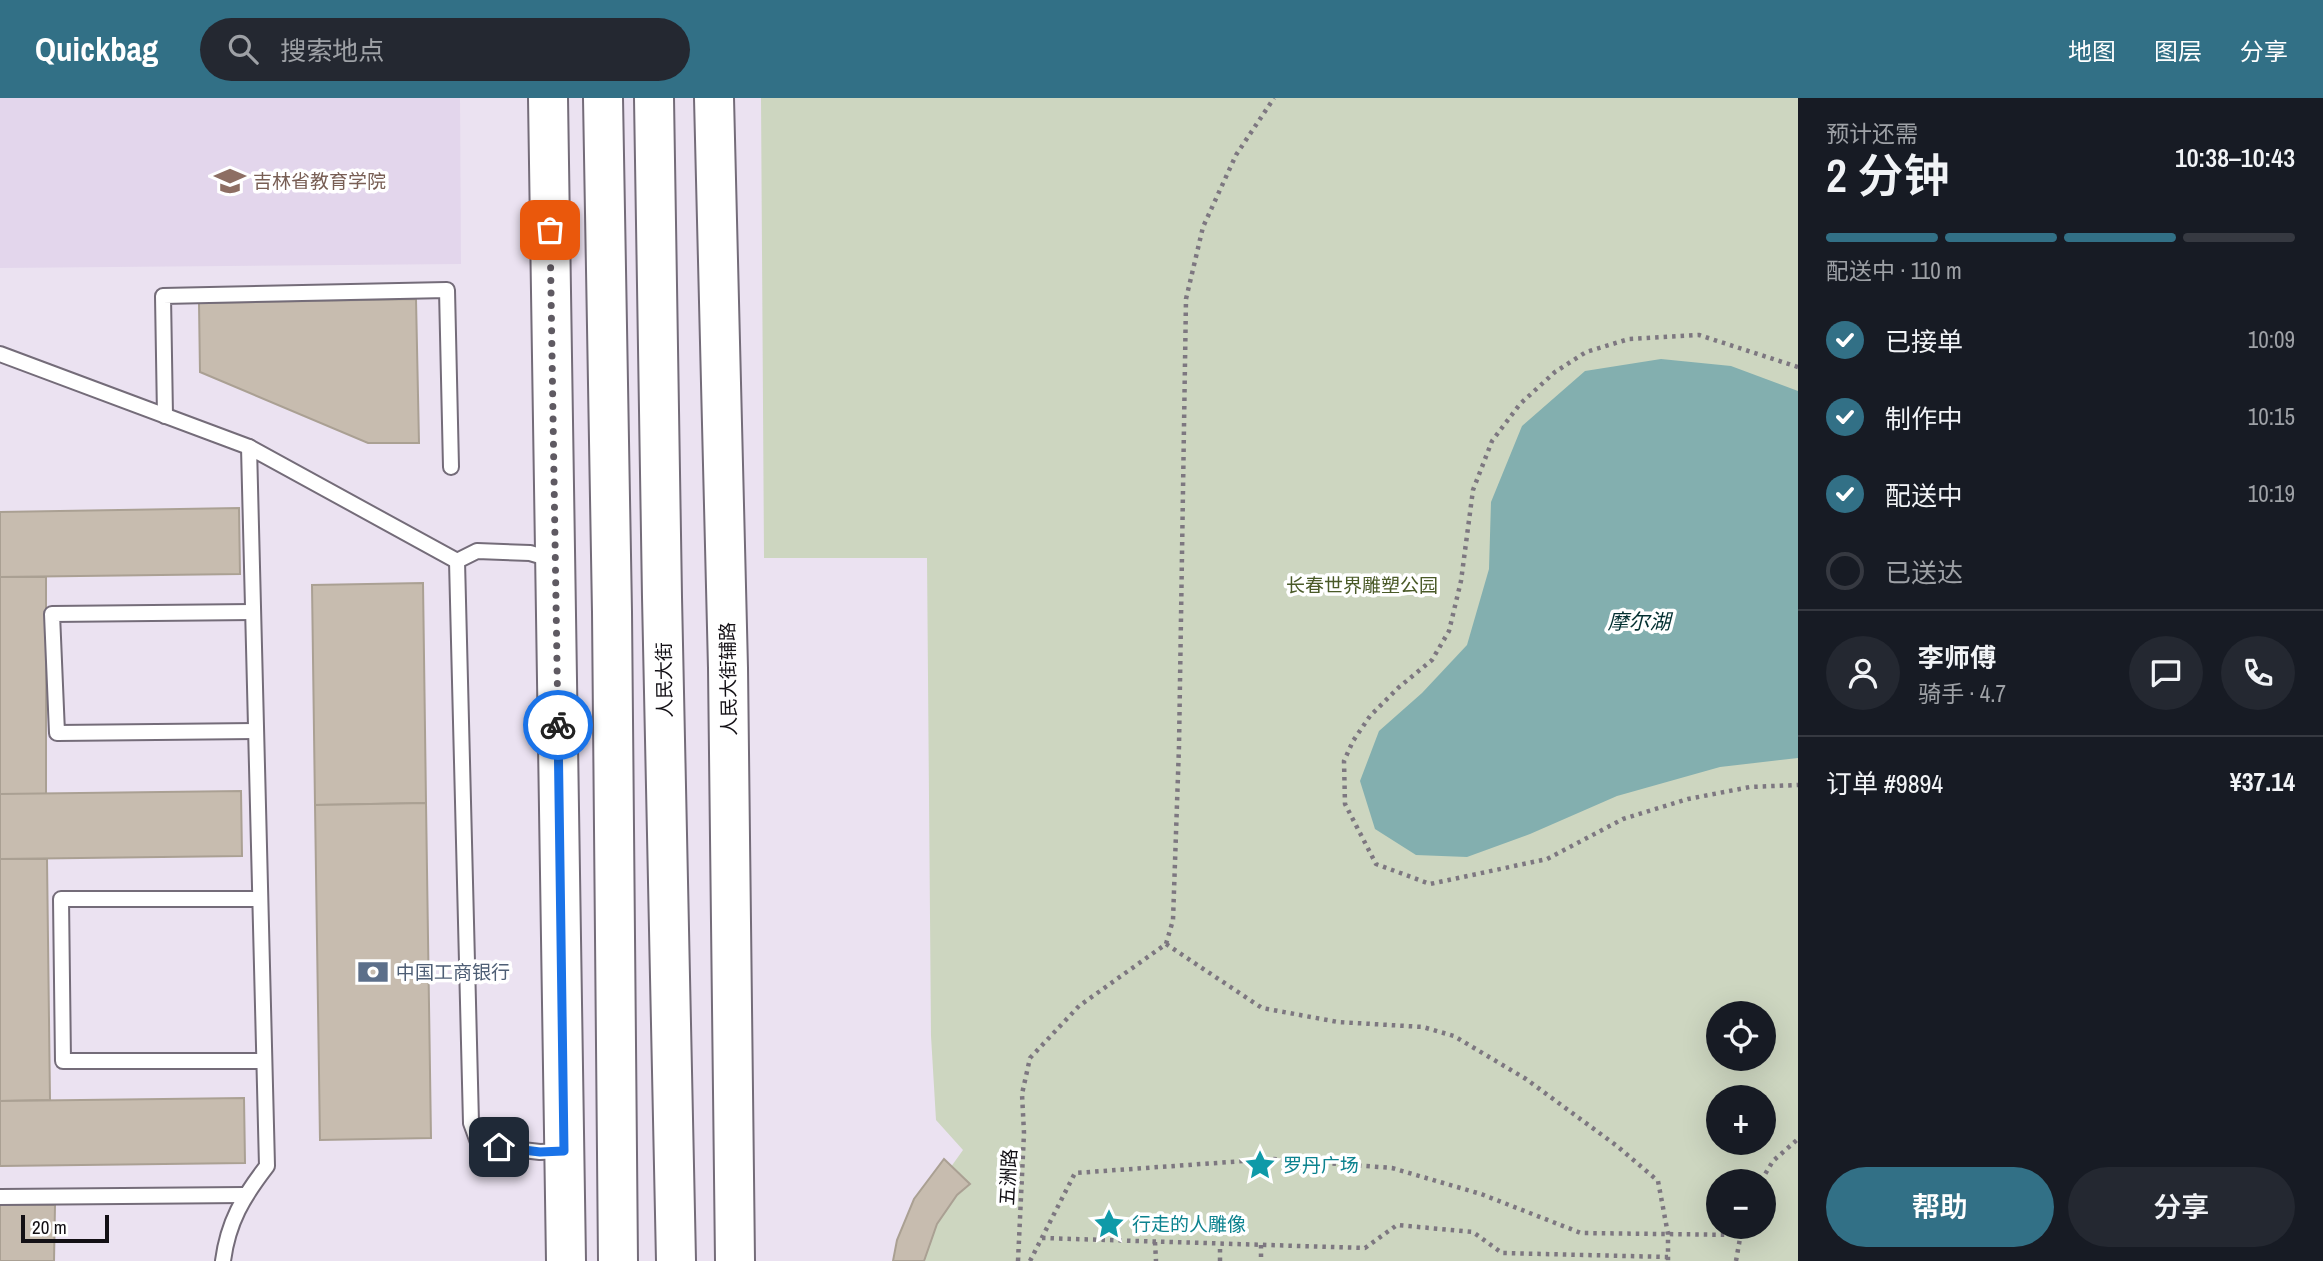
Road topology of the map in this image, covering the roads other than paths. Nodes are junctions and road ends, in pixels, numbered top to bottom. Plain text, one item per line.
1 (548, 98) edge
2 (603, 98) edge
3 (654, 98) edge
4 (714, 98) edge
5 (0, 354) edge
6 (165, 416) junction
7 (249, 447) junction
8 (451, 467) dead end
9 (457, 561) junction
10 (555, 561) junction
11 (253, 612) junction
12 (256, 731) junction
13 (260, 899) junction
14 (264, 1061) junction
15 (564, 1151) junction
16 (245, 1195) junction
17 (0, 1197) edge
18 (223, 1261) edge
19 (566, 1261) edge
20 (618, 1261) edge
21 (676, 1261) edge
22 (735, 1261) edge

1 - 10 main road
2 - 20 main road
3 - 21 main road, 人民大街
4 - 22 main road, 人民大街辅路
5 - 6 lane
6 - 7 lane
6 - 8 lane
7 - 9 lane
7 - 11 lane
9 - 10 lane
9 - 15 lane
10 - 15 main road
11 - 12 lane
11 - 12 lane
12 - 13 lane
13 - 14 lane
13 - 14 lane
14 - 16 lane
15 - 19 main road
16 - 17 lane
16 - 18 lane

